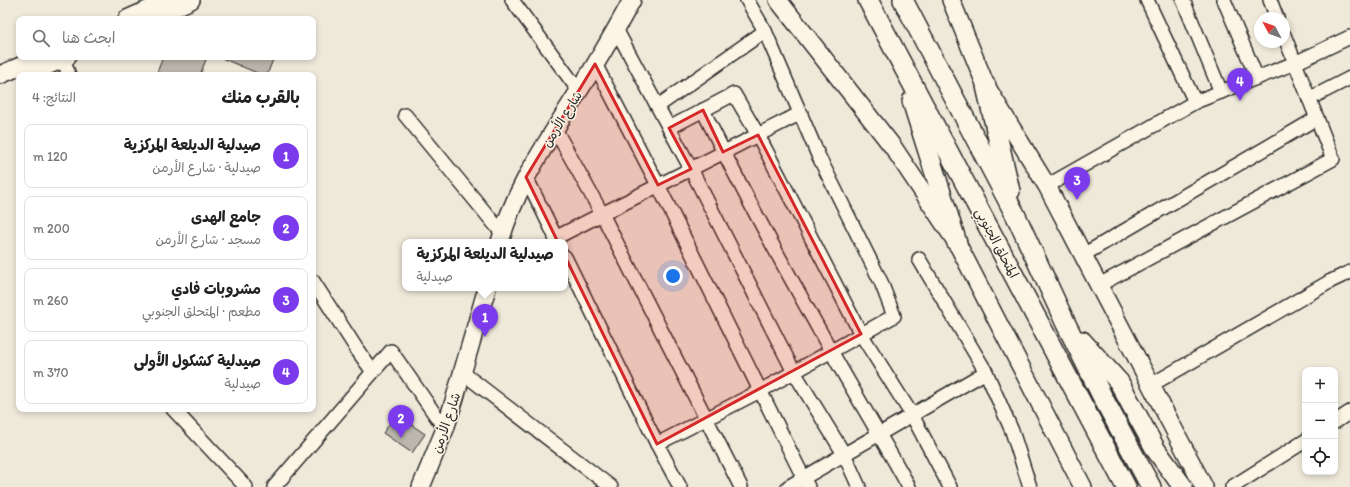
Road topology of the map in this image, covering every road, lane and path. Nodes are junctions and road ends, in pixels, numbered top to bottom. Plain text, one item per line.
1 (170, 0) edge
2 (191, 0) edge
3 (512, 0) edge
4 (632, 0) edge
5 (747, 0) edge
6 (778, 0) edge
7 (868, 0) edge
8 (903, 0) edge
9 (951, 0) edge
10 (1147, 0) edge
11 (1183, 0) edge
12 (1224, 0) edge
13 (1270, 0) edge
14 (1275, 12) edge
15 (134, 16) edge
16 (156, 16) edge
17 (616, 29) junction
18 (765, 31) junction
19 (1350, 37) edge
20 (1289, 48) edge
21 (34, 60) edge
22 (61, 60) edge
23 (65, 60) edge
24 (1295, 63) junction
25 (595, 64) junction
26 (903, 64) junction
27 (35, 72) edge
28 (68, 72) edge
29 (0, 75) edge
30 (1257, 78) junction
31 (1350, 78) edge
32 (16, 80) edge
33 (986, 86) junction
34 (0, 88) edge
35 (579, 91) junction
36 (1221, 92) junction
37 (1309, 99) junction
38 (1195, 102) junction
39 (658, 106) junction
40 (703, 110) junction
41 (801, 113) junction
42 (405, 115) dead end
43 (1317, 118) junction
44 (669, 128) junction
45 (555, 129) junction
46 (758, 134) junction
47 (723, 152) junction
48 (691, 169) junction
49 (526, 177) junction
50 (658, 185) junction
51 (1047, 186) junction
52 (602, 214) junction
53 (1016, 216) junction
54 (501, 238) edge
55 (557, 239) edge
56 (559, 239) edge
57 (957, 243) junction
58 (1083, 255) junction
59 (919, 259) dead end
60 (568, 263) edge
61 (1350, 272) edge
62 (1099, 285) junction
63 (316, 286) edge
64 (486, 291) edge
65 (1066, 324) junction
66 (861, 334) junction
67 (831, 351) junction
68 (373, 372) junction
69 (794, 372) junction
70 (986, 372) junction
71 (463, 373) junction
72 (1151, 385) junction
73 (760, 391) junction
74 (176, 412) edge
75 (1350, 412) edge
76 (912, 415) junction
77 (707, 419) junction
78 (1338, 420) edge
79 (445, 429) junction
80 (880, 434) junction
81 (1302, 443) edge
82 (657, 444) junction
83 (844, 454) junction
84 (806, 482) edge
85 (246, 487) edge
86 (274, 487) edge
87 (421, 487) edge
88 (611, 487) edge
89 (680, 487) edge
90 (741, 487) edge
91 (788, 487) edge
92 (859, 487) edge
93 (909, 487) edge
94 (950, 487) edge
95 (1030, 487) edge
96 (1083, 487) edge
97 (1126, 487) edge
98 (1150, 487) edge
99 (1183, 487) edge
100 (1204, 487) edge
101 (1232, 487) edge

1 - 15 main road
2 - 16 main road
3 - 35 street
4 - 17 main road, شارع الأرمن
5 - 18 street
6 - 57 main road
7 - 26 highway, المتحلق الجنوبي
8 - 53 highway, المتحلق الجنوبي
9 - 33 main road
10 - 38 street
11 - 36 street
12 - 30 street
13 - 14 street
17 - 25 main road, شارع الأرمن
17 - 39 street
18 - 39 street
18 - 41 street
19 - 24 street
20 - 24 street
21 - 29 main road
22 - 27 main road
23 - 28 street
24 - 30 street
24 - 37 street
25 - 35 main road, شارع الأرمن
25 - 50 street
26 - 57 highway
26 - 97 highway, المتحلق الجنوبي
30 - 36 street
31 - 37 street
32 - 34 main road
33 - 51 main road
33 - 53 highway
35 - 45 main road, شارع الأرمن
36 - 38 street
37 - 43 street
38 - 51 street
39 - 44 street
40 - 44 street
40 - 46 street
40 - 47 street
41 - 46 street
41 - 66 street
42 - 54 street
43 - 58 street
43 - 62 street
44 - 48 street
45 - 49 main road, شارع الأرمن
45 - 52 street
46 - 47 street
46 - 66 street
47 - 48 street
47 - 67 street
48 - 50 street
48 - 69 street
49 - 54 main road, شارع الأرمن
49 - 55 street
50 - 52 street
50 - 73 street
51 - 58 main road
52 - 56 street
52 - 77 street
53 - 65 highway, المتحلق الجنوبي
57 - 96 main road
58 - 62 main road
59 - 70 street
60 - 82 street
61 - 72 street
62 - 72 main road
63 - 68 street
64 - 71 main road, شارع الأرمن
65 - 98 highway, المتحلق الجنوبي
65 - 99 highway
66 - 67 street
66 - 76 street
67 - 69 street
67 - 80 street
68 - 79 street
68 - 86 street
69 - 73 street
69 - 83 street
70 - 76 street
70 - 95 street
71 - 79 main road, شارع الأرمن
71 - 88 street
72 - 100 main road
73 - 77 street
73 - 84 street
74 - 85 street
75 - 78 street
76 - 80 street
76 - 94 street
77 - 82 street
77 - 90 street
79 - 87 main road, شارع الأرمن
80 - 83 street
80 - 93 street
81 - 101 street
82 - 89 street
83 - 84 street
83 - 92 street
84 - 91 street

